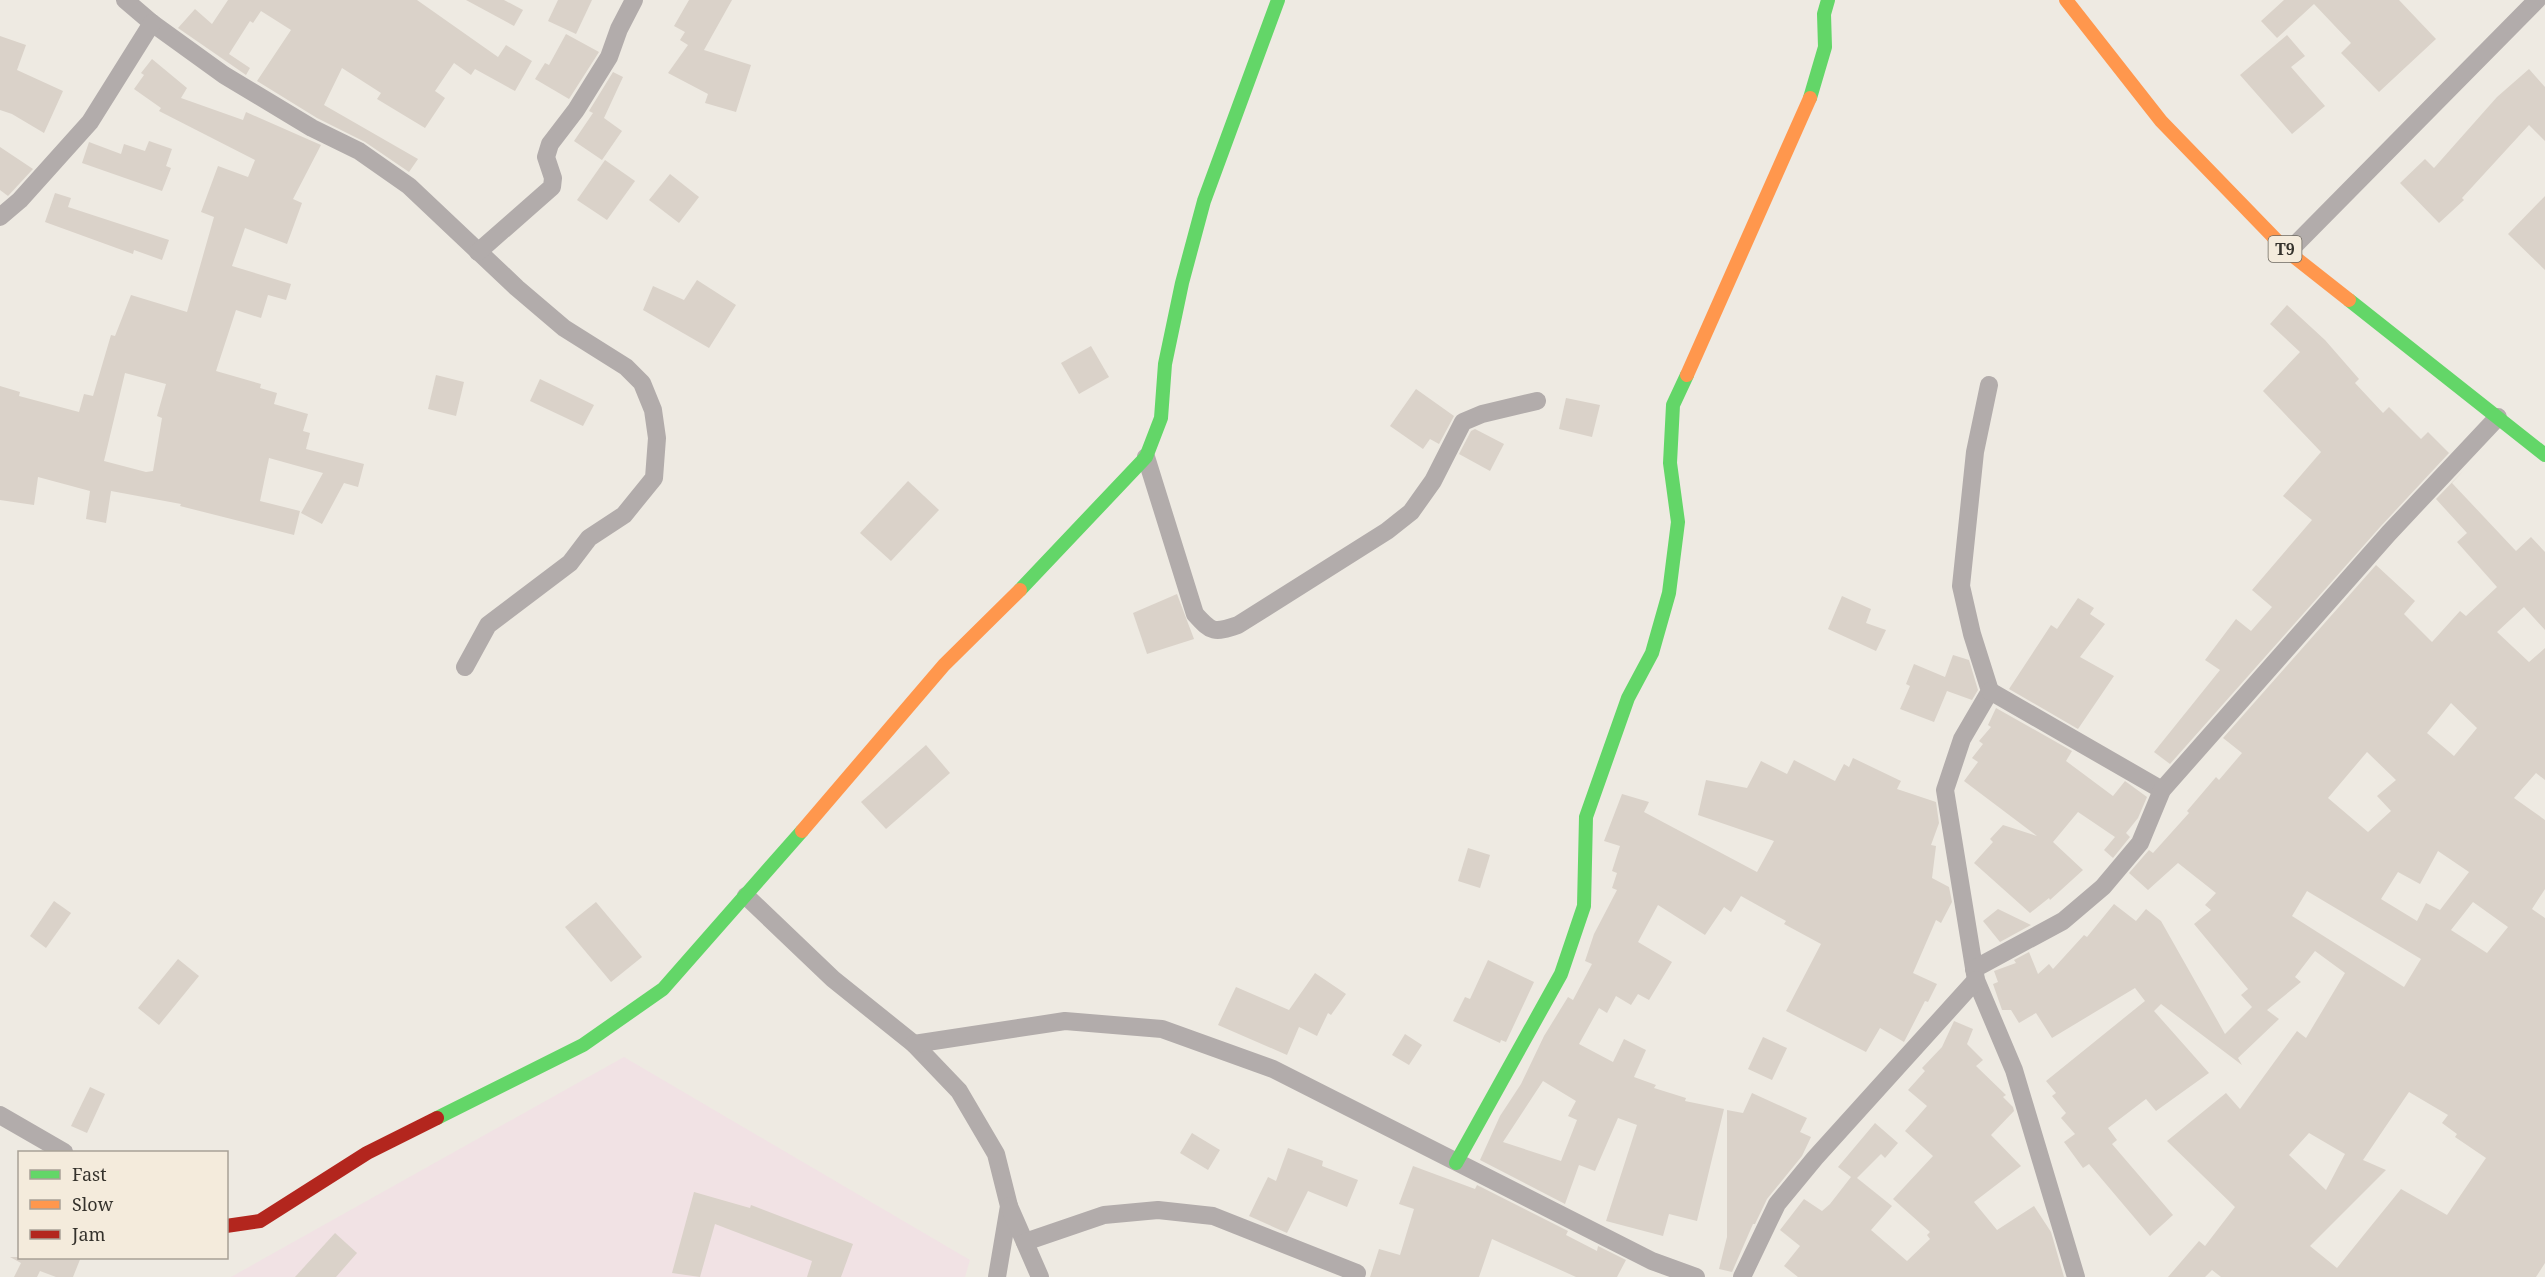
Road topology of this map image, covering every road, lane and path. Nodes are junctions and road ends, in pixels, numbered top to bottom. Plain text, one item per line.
1 (125, 0) edge
2 (634, 0) edge
3 (1278, 0) edge
4 (1828, 0) edge
5 (2066, 0) edge
6 (2537, 0) edge
7 (152, 23) junction
8 (0, 218) edge
9 (478, 252) junction
10 (2288, 252) junction
11 (1989, 385) dead end
12 (1537, 401) dead end
13 (2498, 417) junction
14 (2545, 455) edge
15 (1146, 457) junction
16 (465, 668) dead end
17 (1990, 691) junction
18 (2162, 790) junction
19 (746, 896) junction
20 (1975, 974) junction
21 (914, 1044) junction
22 (0, 1115) edge
23 (62, 1151) edge
24 (1456, 1163) junction
25 (1010, 1206) junction
26 (228, 1226) edge
27 (1025, 1242) junction
28 (1357, 1273) dead end
29 (997, 1277) edge
30 (1040, 1277) edge
31 (1696, 1277) edge
32 (1742, 1277) edge
33 (2076, 1277) edge

1 - 7 street
2 - 9 street
3 - 15 main road
4 - 24 main road
5 - 10 main road, T9
6 - 10 street
7 - 8 street
7 - 9 street
9 - 16 street
10 - 13 main road, T9
11 - 17 street
12 - 15 street
13 - 14 main road, T9
13 - 18 street
15 - 19 main road
17 - 18 street
17 - 20 street
18 - 20 street
19 - 21 street
19 - 26 main road
20 - 32 street
20 - 33 street
21 - 24 street
21 - 25 street
22 - 23 street
24 - 31 street
25 - 27 street
25 - 29 street
27 - 28 street
27 - 30 street

